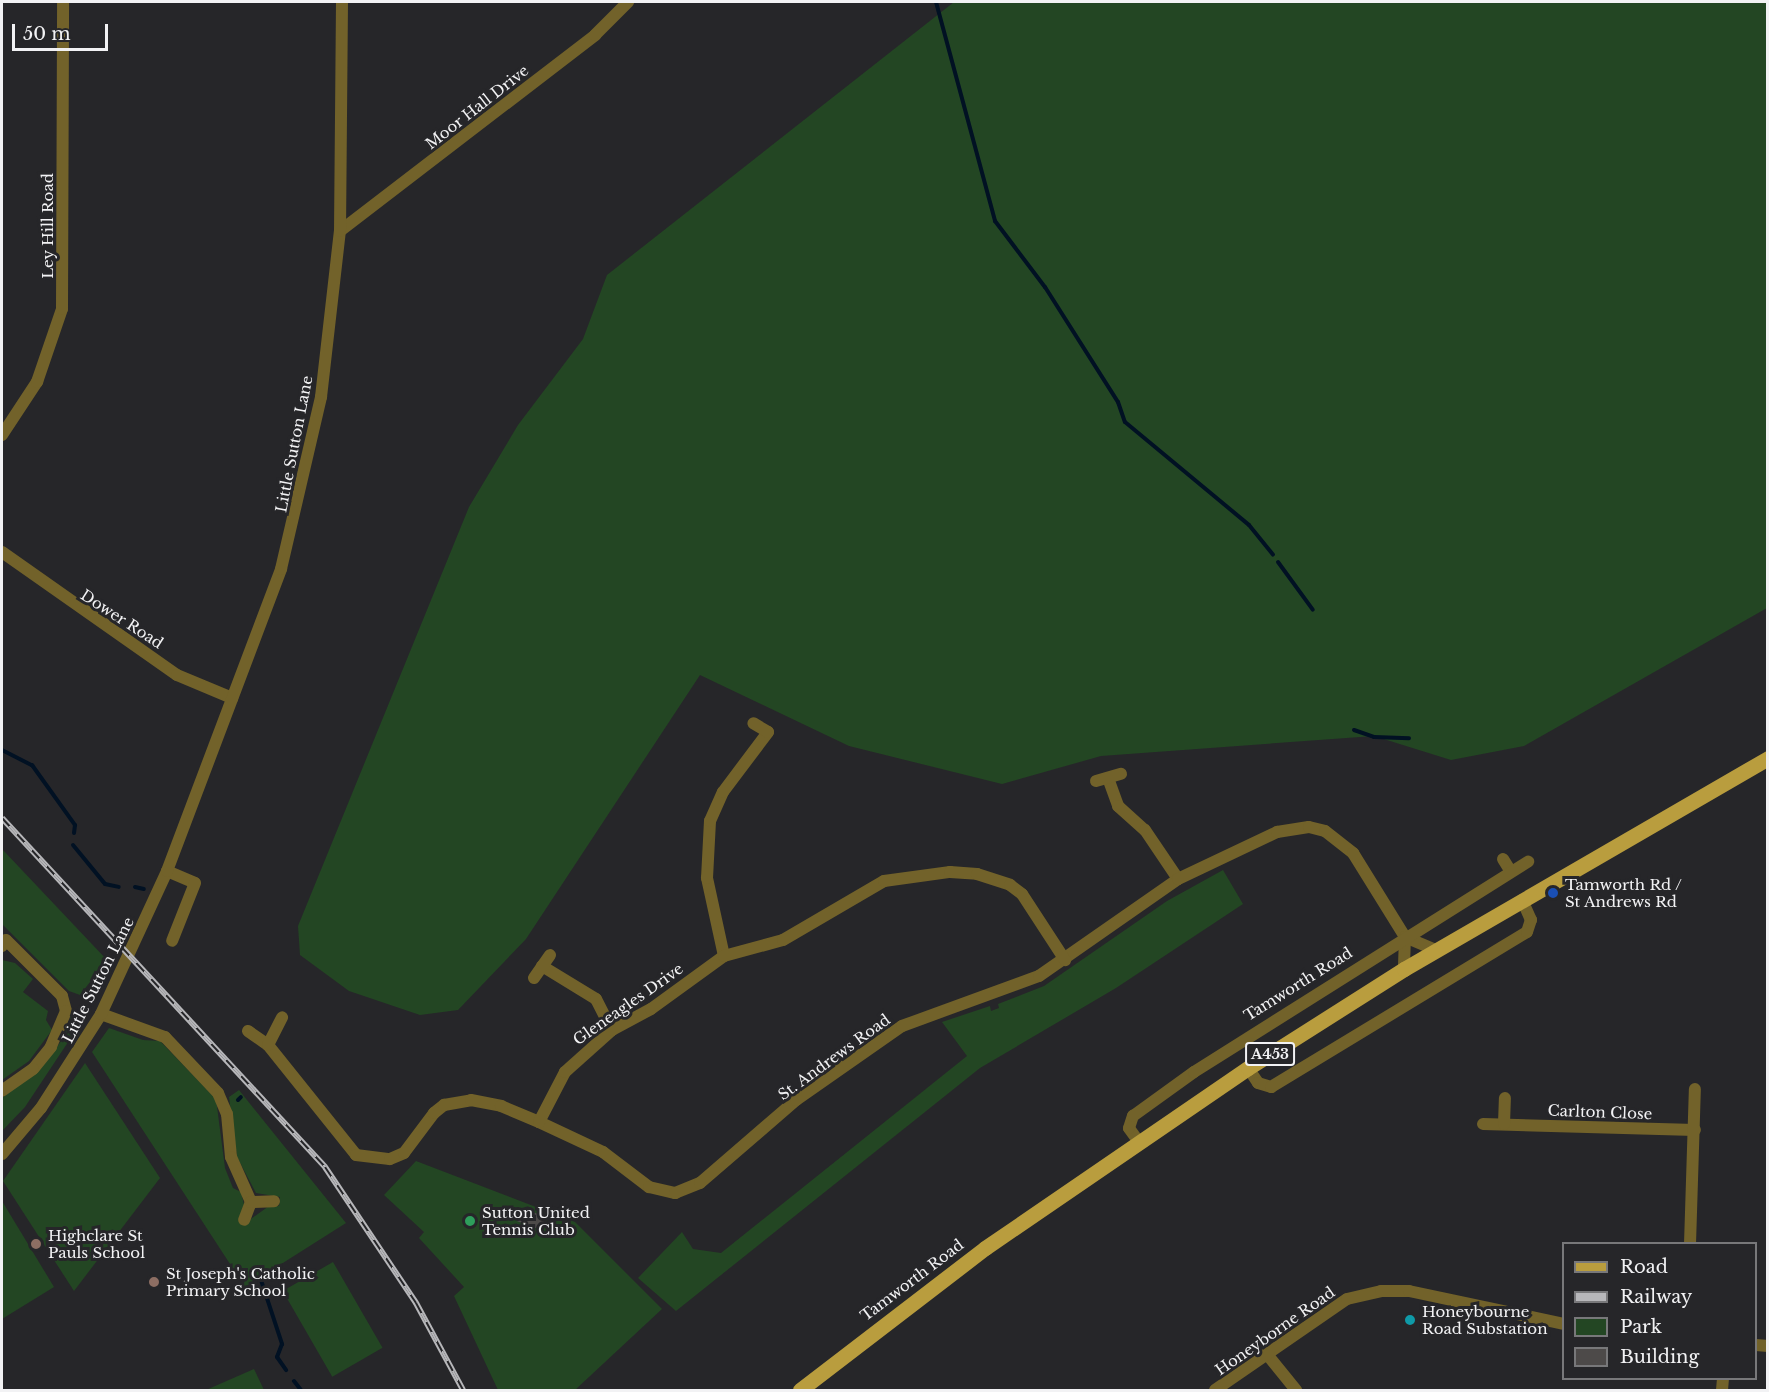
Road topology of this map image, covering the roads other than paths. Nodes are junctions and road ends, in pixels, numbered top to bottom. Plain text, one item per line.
1 (63, 2) edge
2 (342, 2) edge
3 (628, 2) edge
4 (340, 231) junction
5 (2, 435) edge
6 (2, 552) edge
7 (232, 698) junction
8 (753, 723) dead end
9 (1767, 758) edge
10 (1121, 774) dead end
11 (1503, 859) dead end
12 (1528, 862) dead end
13 (167, 871) junction
14 (1511, 872) junction
15 (1178, 879) junction
16 (1522, 900) junction
17 (1405, 937) junction
18 (172, 941) dead end
19 (2, 946) edge
20 (1436, 950) junction
21 (550, 955) dead end
22 (724, 956) junction
23 (1065, 960) junction
24 (542, 966) junction
25 (1404, 969) junction
26 (534, 978) dead end
27 (101, 1014) junction
28 (282, 1017) dead end
29 (612, 1030) junction
30 (248, 1031) dead end
31 (268, 1045) junction
32 (1248, 1068) junction
33 (1695, 1089) dead end
34 (2, 1091) edge
35 (1505, 1098) dead end
36 (539, 1122) junction
37 (1483, 1124) dead end
38 (1504, 1124) junction
39 (1695, 1130) junction
40 (1139, 1142) junction
41 (2, 1154) edge
42 (274, 1201) dead end
43 (251, 1202) junction
44 (244, 1220) dead end
45 (1690, 1242) edge
46 (1562, 1324) edge
47 (1266, 1353) junction
48 (800, 1390) edge
49 (1215, 1390) edge
50 (1296, 1390) edge

1 - 5 street, Ley Hill Road
2 - 4 street, Little Sutton Lane
3 - 4 street, Moor Hall Drive
4 - 7 street, Little Sutton Lane
6 - 7 street, Dower Road
7 - 13 street, Little Sutton Lane
8 - 22 street
9 - 16 main road, Tamworth Road / A453
10 - 15 street
11 - 14 street
12 - 14 street, Tamworth Road
13 - 18 street
13 - 27 street, Little Sutton Lane
14 - 17 street, Tamworth Road
15 - 17 street, St. Andrews Road
15 - 23 street, St. Andrews Road
16 - 20 main road, Tamworth Road / A453
16 - 32 street
17 - 20 street
17 - 25 street
17 - 40 street, Tamworth Road
19 - 34 street
20 - 25 main road, Tamworth Road / A453
21 - 24 street
22 - 23 street, Gleneagles Drive
22 - 29 street, Gleneagles Drive
23 - 36 street, St. Andrews Road
24 - 26 street
24 - 29 street
25 - 32 main road, Tamworth Road / A453
27 - 41 street, Little Sutton Lane
27 - 43 street
28 - 31 street
29 - 36 street, Gleneagles Drive
30 - 31 street, St. Andrews Road
31 - 36 street, St. Andrews Road
32 - 40 main road, Tamworth Road / A453
33 - 39 street
35 - 38 street
37 - 38 street, Carlton Close
38 - 39 street, Carlton Close
39 - 45 street
40 - 48 main road, Tamworth Road / A453
42 - 43 street
43 - 44 street
46 - 47 street, Honeyborne Road
47 - 49 street, Honeyborne Road
47 - 50 street

